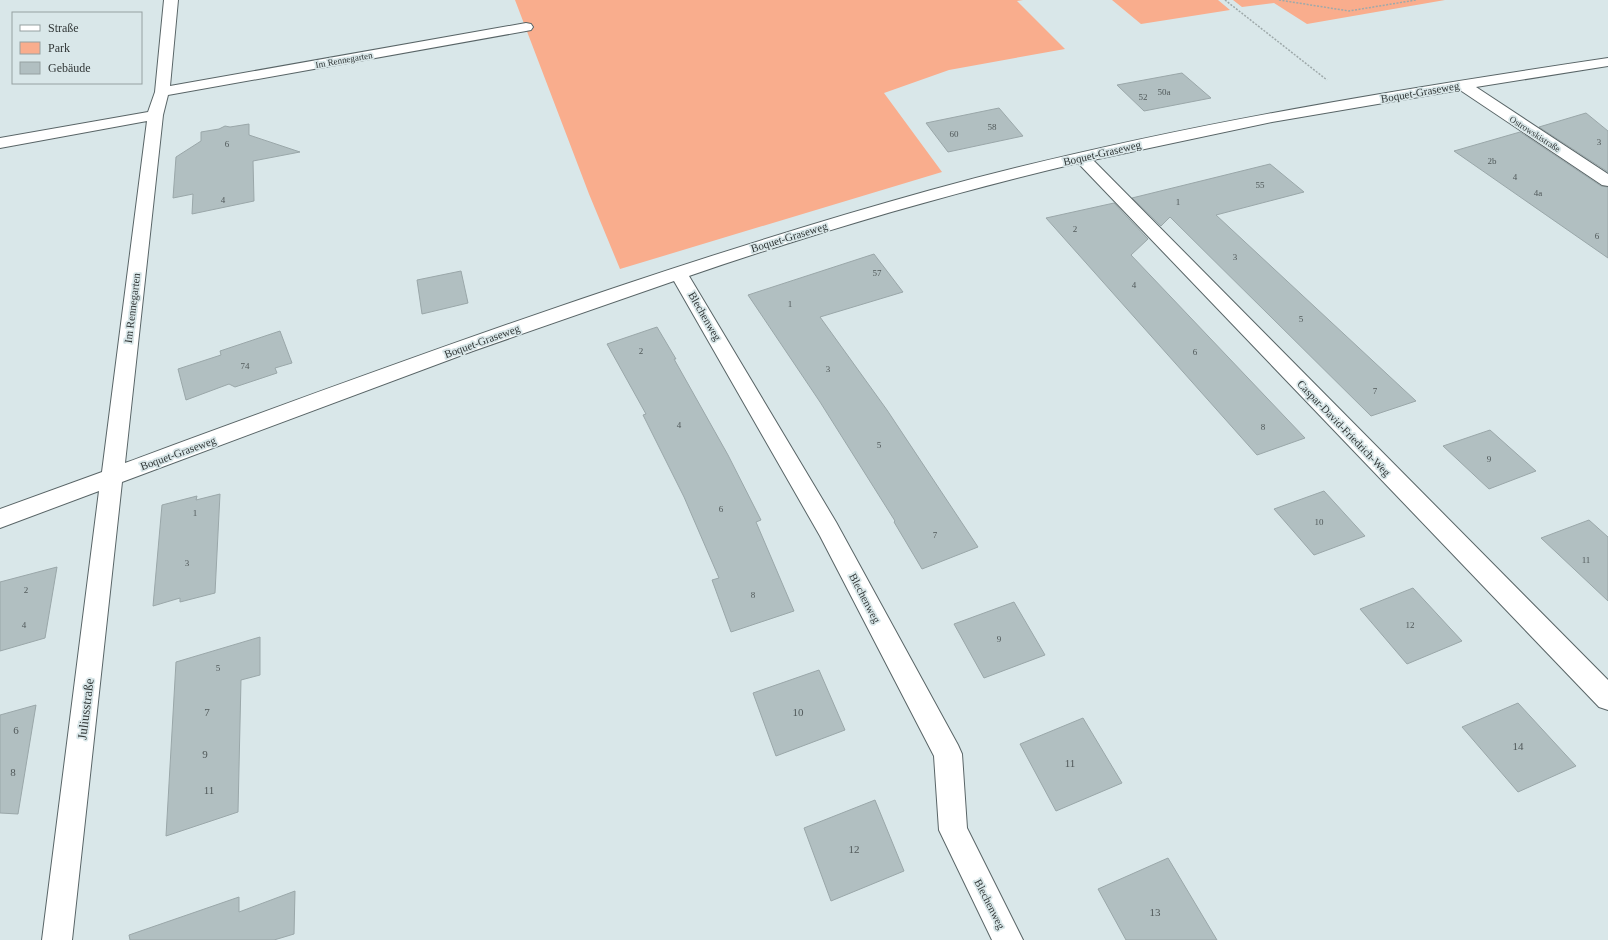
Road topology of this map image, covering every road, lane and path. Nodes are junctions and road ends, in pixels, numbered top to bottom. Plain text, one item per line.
1 (172, 0) edge
2 (1225, 0) edge
3 (1280, 0) edge
4 (1416, 0) edge
5 (526, 27) dead end
6 (1608, 62) edge
7 (1463, 85) junction
8 (162, 92) junction
9 (1355, 103) junction
10 (155, 115) junction
11 (0, 143) edge
12 (1081, 158) junction
13 (1608, 181) edge
14 (678, 272) junction
15 (113, 477) junction
16 (0, 519) edge
17 (1608, 698) edge
18 (57, 940) edge
19 (1008, 940) edge

1 - 8 street, Im Rennegarten
2 - 9 path
3 - 4 path
5 - 8 street, Im Rennegarten
6 - 7 street, Boquet-Graseweg
7 - 9 street, Boquet-Graseweg
7 - 13 street, Ostrowskistraße
8 - 10 street, Im Rennegarten
9 - 12 street, Boquet-Graseweg
10 - 11 street
10 - 15 street, Im Rennegarten
12 - 14 street, Boquet-Graseweg
12 - 17 street, Caspar-David-Friedrich-Weg
14 - 15 street, Boquet-Graseweg
14 - 19 street, Blechenweg
15 - 16 street, Boquet-Graseweg
15 - 18 street, Juliusstraße

